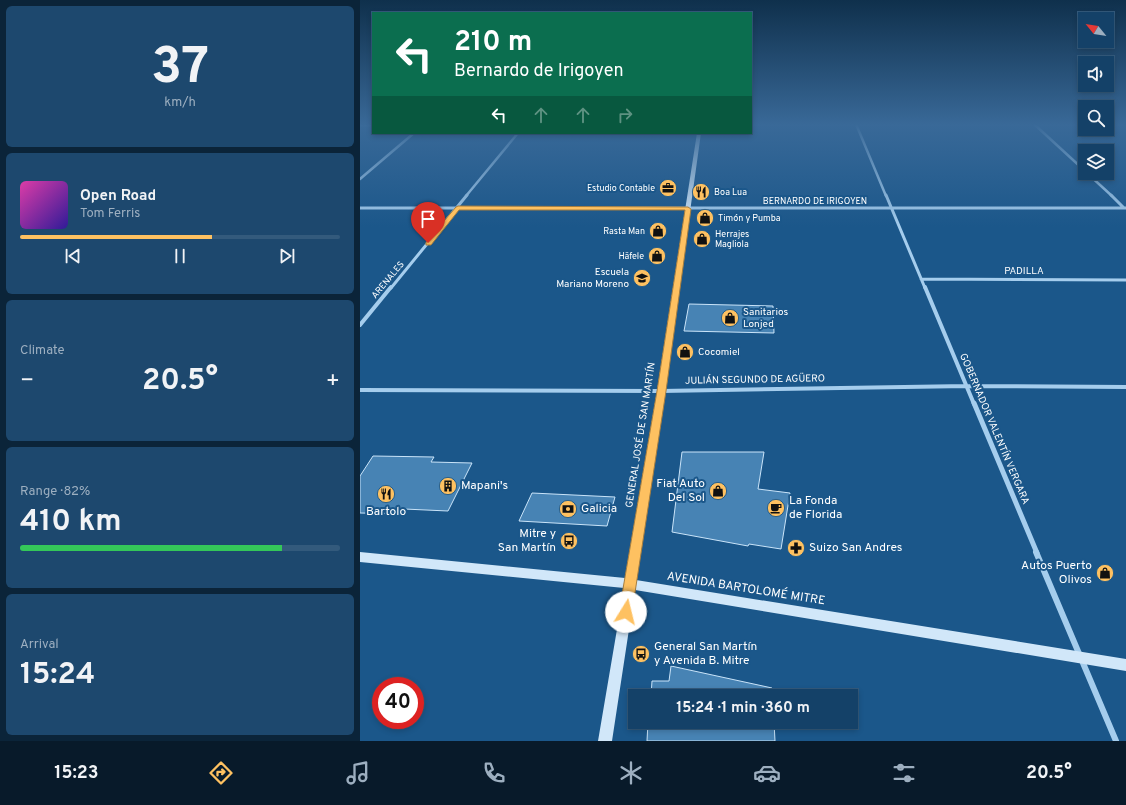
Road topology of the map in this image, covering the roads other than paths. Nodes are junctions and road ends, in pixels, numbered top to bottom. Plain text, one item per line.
1 (384, 159) edge
2 (498, 159) edge
3 (695, 159) edge
4 (870, 159) edge
5 (360, 179) edge
6 (1095, 180) edge
7 (360, 208) edge
8 (458, 208) junction
9 (891, 208) junction
10 (1126, 208) edge
11 (688, 209) junction
12 (921, 279) junction
13 (1126, 280) edge
14 (360, 325) edge
15 (967, 386) junction
16 (1126, 387) edge
17 (360, 390) edge
18 (661, 391) junction
19 (360, 557) edge
20 (630, 584) junction
21 (1080, 658) junction
22 (1126, 665) edge
23 (605, 741) edge
24 (1116, 741) edge

1 - 5 street
2 - 8 street, ARENALES
3 - 11 street, GENERAL JOSÉ DE SAN MARTÍN
4 - 9 street, GOBERNADOR VALENTÍN VERGARA
6 - 10 street
7 - 8 street, BERNARDO DE IRIGOYEN
8 - 11 street, BERNARDO DE IRIGOYEN
8 - 14 street, ARENALES
9 - 10 street, BERNARDO DE IRIGOYEN
9 - 11 street, BERNARDO DE IRIGOYEN
9 - 12 street, GOBERNADOR VALENTÍN VERGARA
11 - 18 street, GENERAL JOSÉ DE SAN MARTÍN
12 - 13 street, PADILLA
12 - 15 street, GOBERNADOR VALENTÍN VERGARA
15 - 16 street, JULIÁN SEGUNDO DE AGÜERO
15 - 18 street, JULIÁN SEGUNDO DE AGÜERO
15 - 21 street, GOBERNADOR VALENTÍN VERGARA
17 - 18 street, JULIÁN SEGUNDO DE AGÜERO
18 - 20 street, GENERAL JOSÉ DE SAN MARTÍN
19 - 20 street, AVENIDA BARTOLOMÉ MITRE
20 - 21 street, AVENIDA BARTOLOMÉ MITRE
20 - 23 street, GENERAL JOSÉ DE SAN MARTÍN
21 - 22 street, AVENIDA BARTOLOMÉ MITRE
21 - 24 street, GOBERNADOR VALENTÍN VERGARA

